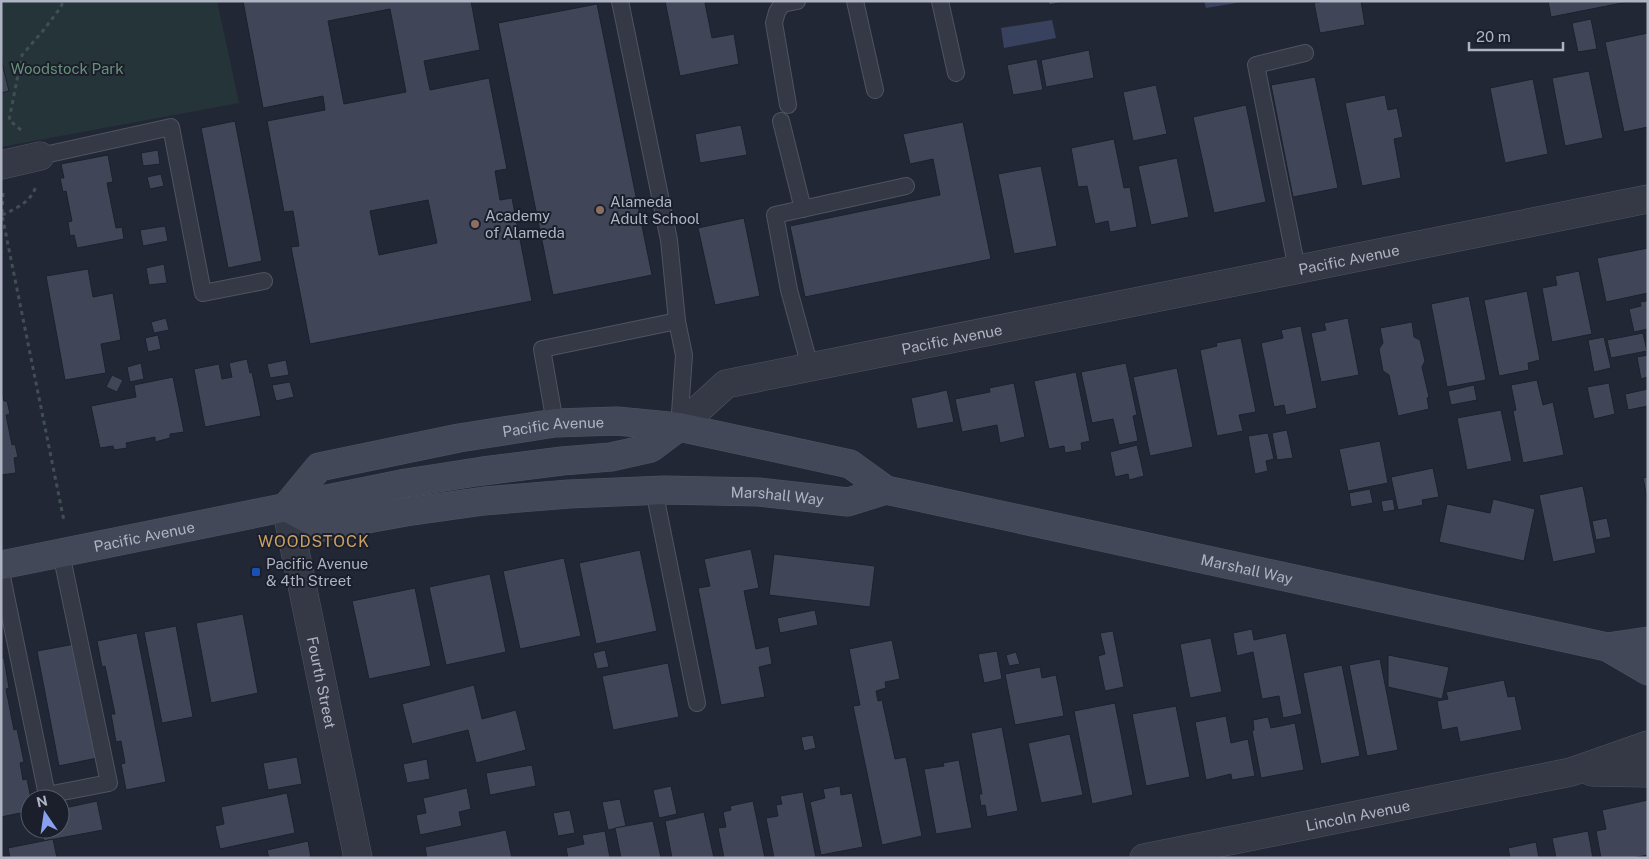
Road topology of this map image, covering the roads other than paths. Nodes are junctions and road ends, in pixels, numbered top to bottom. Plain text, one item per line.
1 (620, 1) edge
2 (797, 1) edge
3 (856, 1) edge
4 (940, 1) edge
5 (1305, 53) dead end
6 (956, 73) dead end
7 (875, 90) dead end
8 (788, 106) dead end
9 (782, 121) dead end
10 (40, 156) joint
11 (3, 165) edge
12 (906, 186) dead end
13 (1648, 199) edge
14 (803, 209) junction
15 (1297, 269) junction
16 (264, 281) dead end
17 (677, 321) junction
18 (810, 367) junction
19 (555, 423) junction
20 (679, 427) junction
21 (660, 490) junction
22 (886, 490) junction
23 (286, 507) junction
24 (65, 552) junction
25 (1, 565) edge
26 (1, 572) edge
27 (1648, 641) edge
28 (1607, 647) junction
29 (1648, 671) edge
30 (697, 703) dead end
31 (1648, 745) edge
32 (1571, 772) junction
33 (1648, 773) edge
34 (358, 858) edge
35 (1144, 858) edge

1 - 17 lane
2 - 8 lane
3 - 7 lane
4 - 6 lane
5 - 15 lane
9 - 14 lane
10 - 11 street
10 - 16 lane
12 - 14 lane
13 - 15 street, Pacific Avenue
14 - 18 lane
15 - 18 street, Pacific Avenue
17 - 19 lane
17 - 20 lane
18 - 20 street, Pacific Avenue
19 - 20 street, Pacific Avenue
19 - 23 street, Pacific Avenue
20 - 22 street, Marshall Way
20 - 23 street
21 - 22 street, Marshall Way
21 - 23 street
21 - 30 lane
22 - 28 street, Marshall Way
23 - 24 street, Pacific Avenue
23 - 34 street, Fourth Street
24 - 25 street, Pacific Avenue
24 - 26 lane
27 - 28 street, Marshall Way
28 - 29 street, Marshall Way
31 - 32 street, Lincoln Avenue
32 - 33 street, Lincoln Avenue
32 - 35 street, Lincoln Avenue

